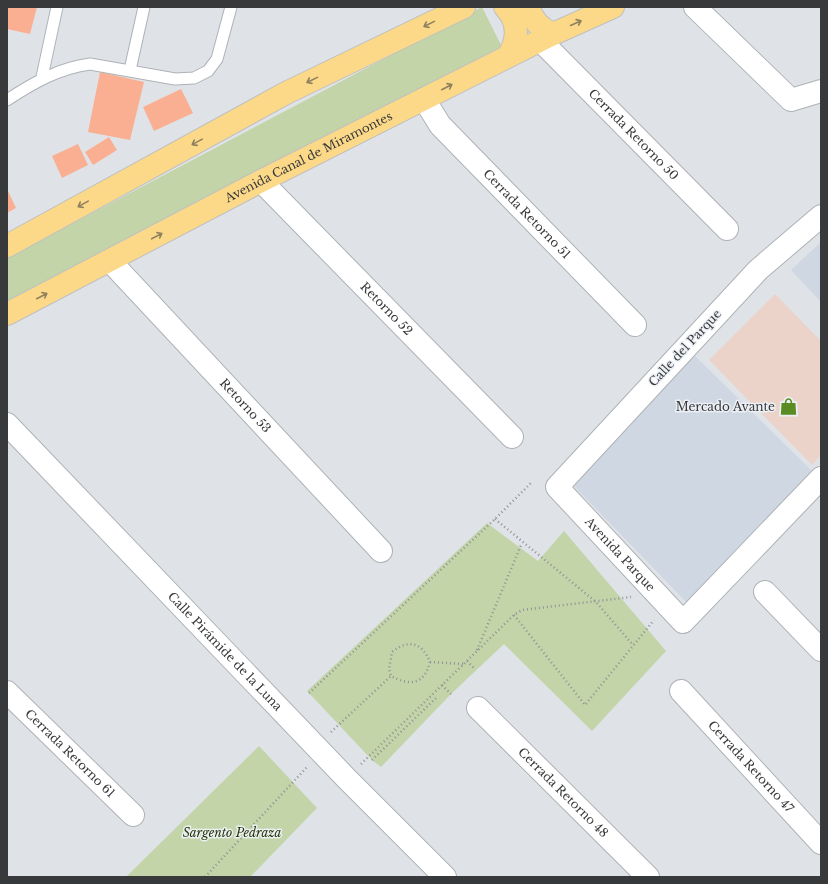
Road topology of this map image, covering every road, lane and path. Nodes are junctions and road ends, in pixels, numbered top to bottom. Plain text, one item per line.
1 (57, 7) edge
2 (144, 7) edge
3 (232, 7) edge
4 (464, 7) edge
5 (505, 7) edge
6 (529, 7) edge
7 (613, 7) edge
8 (695, 7) edge
9 (546, 37) junction
10 (508, 56) junction
11 (130, 70) junction
12 (42, 78) junction
13 (821, 90) edge
14 (424, 99) junction
15 (7, 100) edge
16 (261, 182) junction
17 (821, 216) edge
18 (727, 229) dead end
19 (7, 246) edge
20 (110, 261) junction
21 (7, 314) edge
22 (635, 325) dead end
23 (7, 424) edge
24 (512, 437) dead end
25 (821, 478) edge
26 (532, 483) dead end
27 (557, 487) joint
28 (495, 519) junction
29 (522, 543) junction
30 (382, 551) dead end
31 (765, 592) dead end
32 (662, 599) junction
33 (596, 602) junction
34 (514, 615) junction
35 (633, 645) junction
36 (821, 650) edge
37 (476, 652) junction
38 (467, 661) junction
39 (430, 662) junction
40 (464, 664) junction
41 (475, 669) dead end
42 (391, 676) junction
43 (442, 685) junction
44 (681, 690) dead end
45 (7, 692) edge
46 (309, 693) dead end
47 (450, 694) dead end
48 (436, 698) dead end
49 (478, 708) dead end
50 (409, 717) junction
51 (413, 720) junction
52 (318, 749) junction
53 (372, 760) dead end
54 (347, 779) junction
55 (133, 816) dead end
56 (821, 843) edge
57 (204, 877) edge
58 (445, 877) edge
59 (648, 877) edge

1 - 12 lane
2 - 11 lane
3 - 11 lane
4 -> 19 main road
5 - 10 main road
6 - 9 main road
9 -> 7 main road, Avenida Canal de Miramontes
8 - 13 street
9 - 10 main road, Avenida Canal de Miramontes
9 - 18 street, Cerrada Retorno 50
14 -> 10 main road, Avenida Canal de Miramontes
11 - 12 lane
12 - 15 lane
14 - 16 main road, Avenida Canal de Miramontes
14 - 22 street, Cerrada Retorno 51
20 -> 16 main road, Avenida Canal de Miramontes
16 - 24 street, Retorno 52
17 - 27 street, Calle del Parque
21 -> 20 main road, Avenida Canal de Miramontes
20 - 30 street, Retorno 53
23 - 52 street, Calle Pirámide de la Luna
25 - 32 street, Avenida Parque
26 - 28 path
27 - 32 street, Avenida Parque
28 - 29 path
28 - 46 path
29 - 33 path
29 - 37 path
31 - 36 street
32 - 33 path
32 - 35 path
33 - 34 path
33 - 35 path
34 - 35 path
34 - 37 path
37 - 38 path
38 - 40 path
38 - 41 path
39 - 40 path
39 - 42 path
39 - 42 path
40 - 43 path
42 - 52 path
43 - 47 path
43 - 50 path
44 - 56 street, Cerrada Retorno 47
45 - 55 street, Cerrada Retorno 61
48 - 51 path
49 - 59 street, Cerrada Retorno 48
50 - 51 path
50 - 54 path
51 - 53 path
52 - 54 street, Calle Pirámide de la Luna
52 - 57 path
54 - 58 street, Calle Pirámide de la Luna

